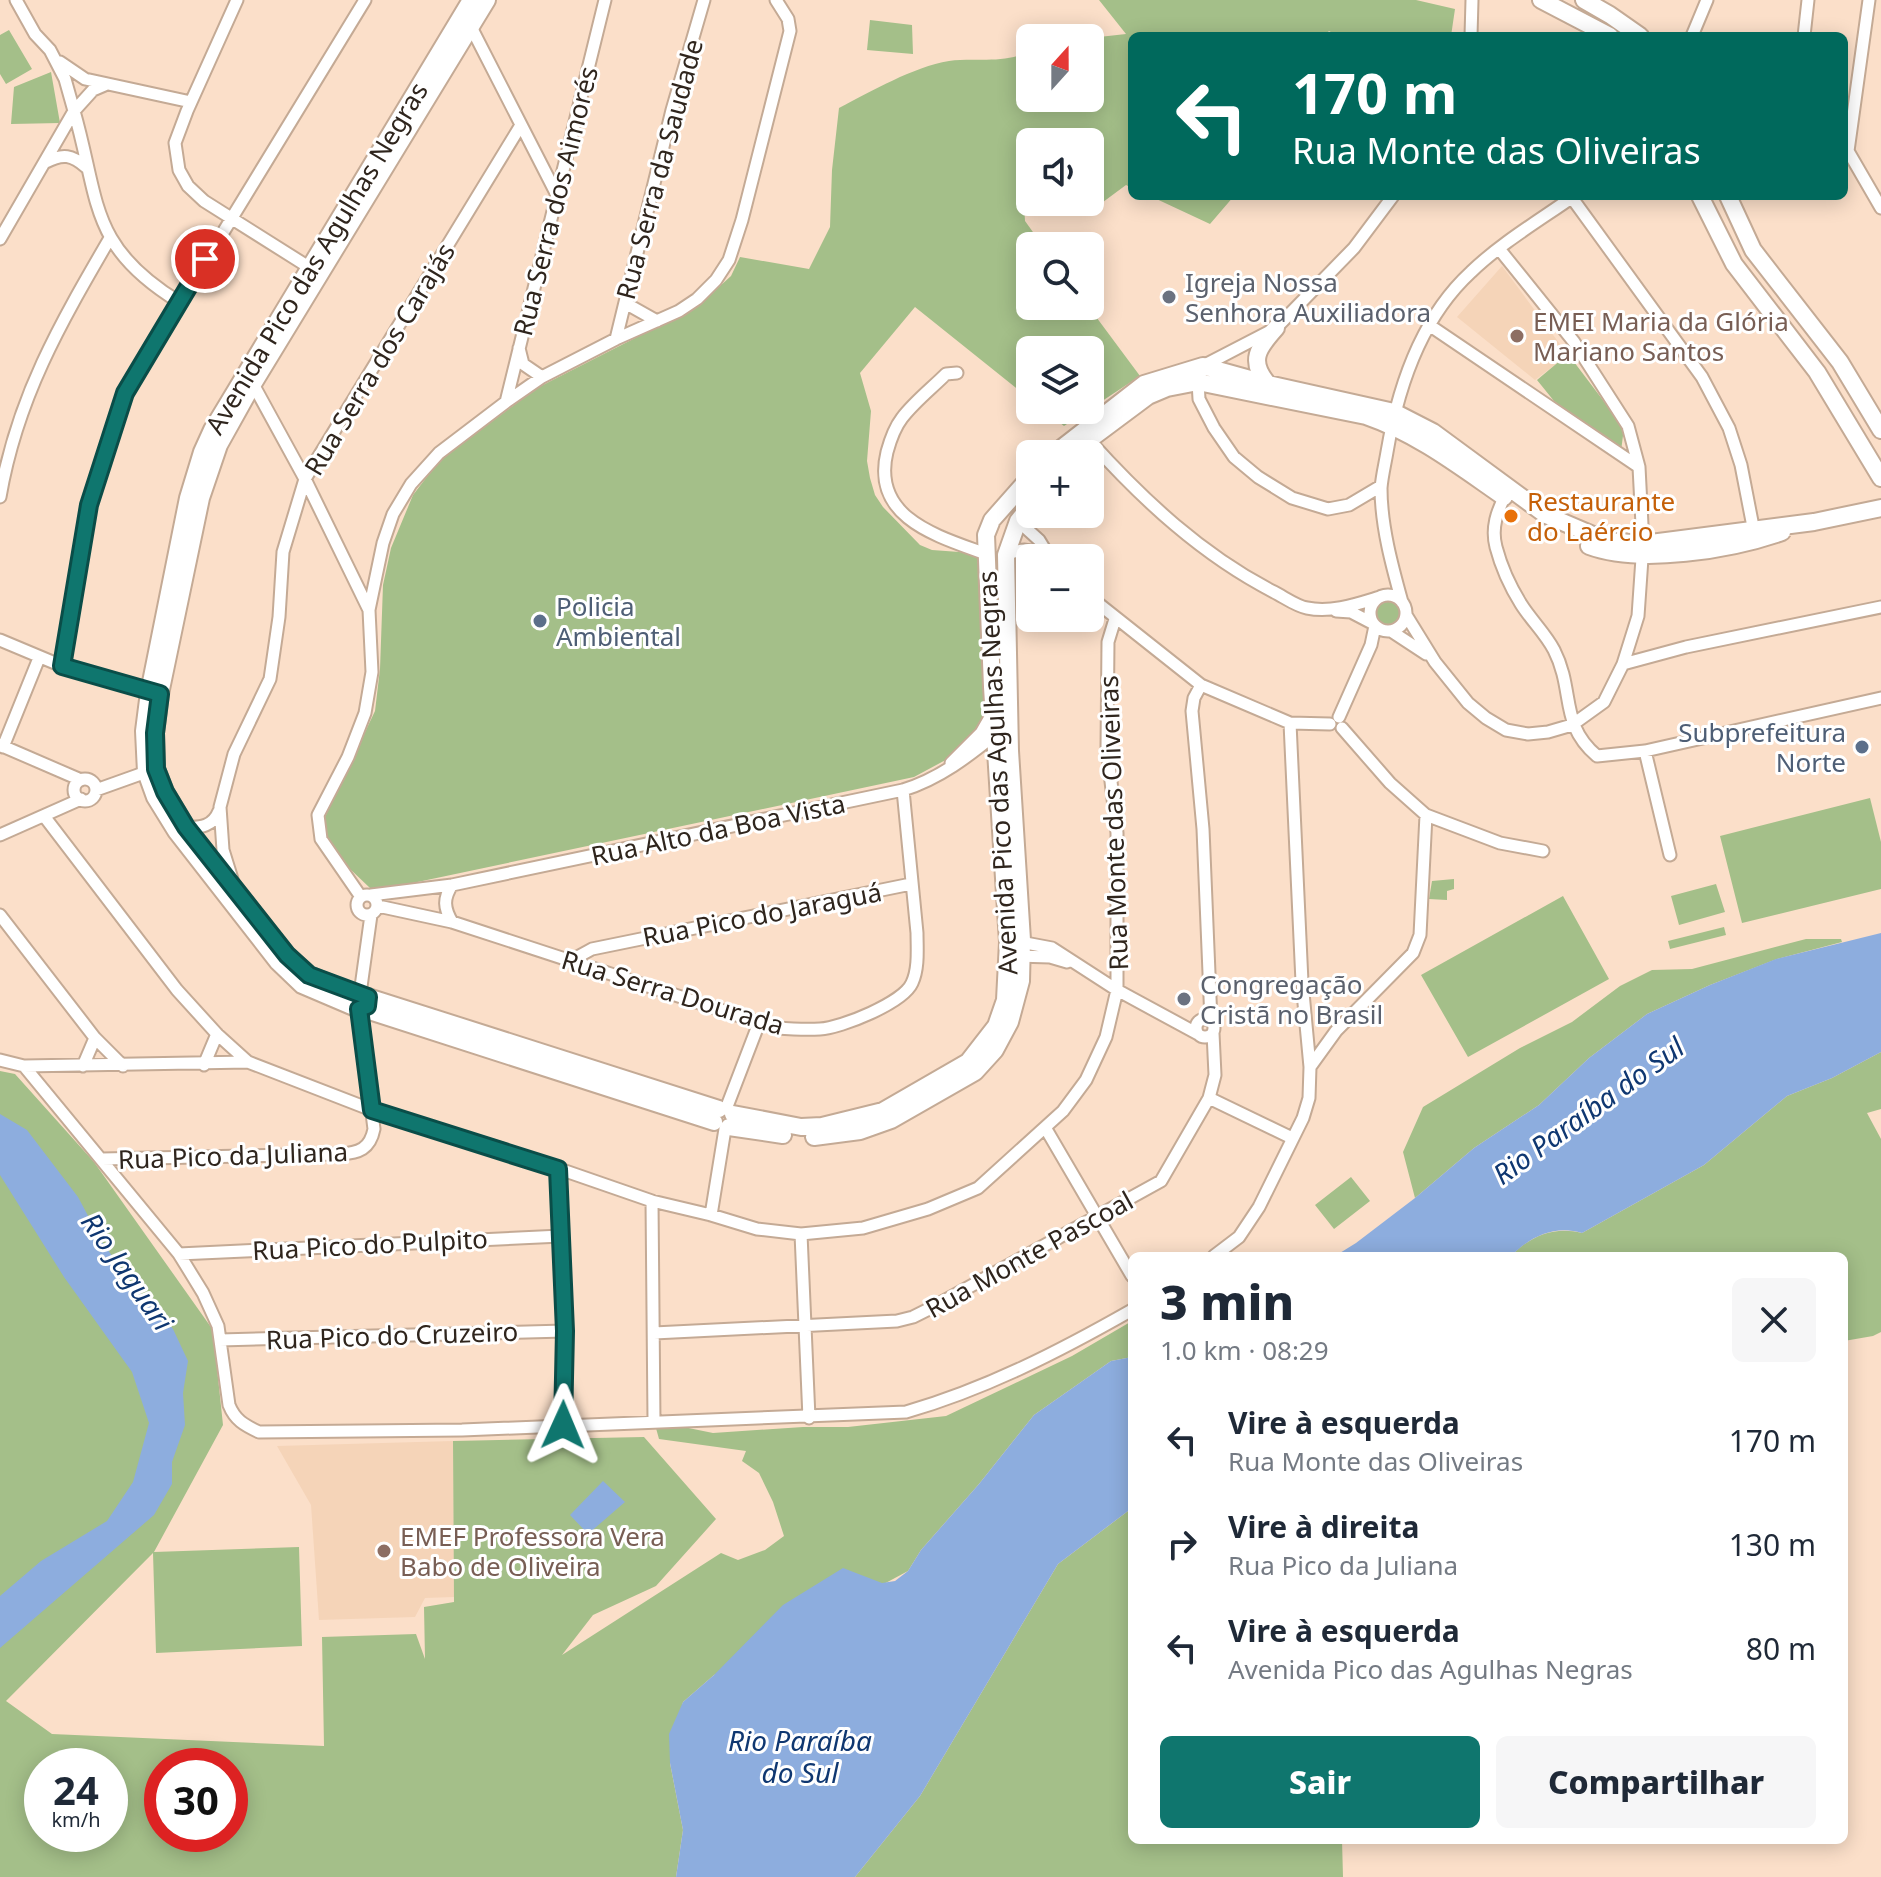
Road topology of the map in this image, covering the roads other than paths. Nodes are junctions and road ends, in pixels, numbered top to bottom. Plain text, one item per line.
1 (16, 0) edge
2 (227, 0) edge
3 (237, 0) edge
4 (365, 0) edge
5 (471, 0) edge
6 (487, 0) edge
7 (605, 0) edge
8 (704, 0) edge
9 (776, 0) edge
10 (1541, 0) edge
11 (1584, 0) edge
12 (1707, 0) edge
13 (1808, 0) edge
14 (1869, 0) edge
15 (1472, 1) edge
16 (227, 22) junction
17 (471, 27) junction
18 (1471, 32) edge
19 (1603, 32) edge
20 (1634, 32) edge
21 (1694, 32) edge
22 (1804, 32) edge
23 (50, 50) junction
24 (107, 84) junction
25 (191, 102) junction
26 (74, 111) junction
27 (521, 125) junction
28 (1848, 138) edge
29 (1848, 154) edge
30 (46, 162) junction
31 (86, 167) junction
32 (556, 193) junction
33 (1390, 200) edge
34 (1569, 200) edge
35 (1575, 200) edge
36 (1702, 200) edge
37 (1730, 200) edge
38 (1881, 208) edge
39 (230, 217) junction
40 (110, 238) junction
41 (0, 239) edge
42 (1500, 250) junction
43 (314, 270) junction
44 (179, 302) junction
45 (625, 303) junction
46 (657, 321) junction
47 (1429, 325) junction
48 (1276, 328) junction
49 (616, 339) junction
50 (519, 344) junction
51 (957, 373) dead end
52 (1201, 374) junction
53 (542, 377) junction
54 (253, 384) junction
55 (1268, 384) junction
56 (506, 402) junction
57 (1393, 418) junction
58 (1881, 430) edge
59 (1083, 437) junction
60 (1078, 440) edge
61 (1082, 440) edge
62 (1639, 467) junction
63 (1881, 478) edge
64 (305, 479) junction
65 (1381, 486) junction
66 (1016, 493) edge
67 (1506, 493) junction
68 (0, 497) edge
69 (1881, 508) edge
70 (1000, 511) junction
71 (1016, 519) edge
72 (1016, 527) edge
73 (1026, 528) edge
74 (1755, 536) junction
75 (1041, 544) edge
76 (1643, 550) junction
77 (1016, 552) edge
78 (986, 554) junction
79 (1006, 555) junction
80 (1393, 569) junction
81 (1382, 596) junction
82 (1402, 602) junction
83 (1881, 607) edge
84 (1104, 609) edge
85 (369, 610) junction
86 (1328, 610) junction
87 (1406, 615) junction
88 (1115, 619) junction
89 (1374, 624) junction
90 (1389, 632) junction
91 (0, 640) edge
92 (1371, 645) junction
93 (39, 658) junction
94 (1435, 662) junction
95 (1623, 664) junction
96 (62, 666) junction
97 (1201, 685) junction
98 (155, 693) junction
99 (1881, 698) edge
100 (994, 710) junction
101 (1290, 723) junction
102 (1337, 723) junction
103 (1572, 725) junction
104 (1002, 729) junction
105 (1, 746) edge
106 (1645, 751) junction
107 (944, 769) junction
108 (151, 770) junction
109 (90, 783) junction
110 (903, 790) junction
111 (81, 799) junction
112 (220, 807) junction
113 (1426, 815) junction
114 (44, 816) junction
115 (186, 827) junction
116 (0, 835) edge
117 (1543, 851) dead end
118 (1670, 855) dead end
119 (233, 884) junction
120 (911, 884) junction
121 (452, 885) junction
122 (369, 904) junction
123 (0, 915) edge
124 (452, 922) junction
125 (1015, 949) junction
126 (570, 961) junction
127 (1117, 990) junction
128 (360, 1002) junction
129 (759, 1023) junction
130 (1205, 1027) junction
131 (217, 1034) junction
132 (95, 1038) junction
133 (0, 1060) edge
134 (248, 1062) junction
135 (204, 1065) junction
136 (24, 1066) junction
137 (83, 1066) junction
138 (123, 1066) junction
139 (1310, 1067) junction
140 (1209, 1098) junction
141 (372, 1110) junction
142 (724, 1118) junction
143 (1046, 1129) junction
144 (1292, 1138) junction
145 (102, 1159) junction
146 (558, 1169) junction
147 (652, 1201) junction
148 (711, 1215) junction
149 (1097, 1218) junction
150 (801, 1234) junction
151 (561, 1236) junction
152 (1219, 1252) edge
153 (179, 1254) junction
154 (1128, 1269) edge
155 (1128, 1312) edge
156 (805, 1326) junction
157 (565, 1331) junction
158 (654, 1333) junction
159 (220, 1340) junction
160 (809, 1418) junction
161 (654, 1421) junction
162 (563, 1425) junction

1 - 23 street
2 - 16 street
3 - 16 street
4 - 39 street
5 - 43 street, Avenida Pico das Agulhas Negras
6 - 17 street, Avenida Pico das Agulhas Negras
7 - 32 street, Rua Serra dos Aimorés
8 - 45 street, Rua Serra da Saudade
9 - 46 street
10 - 19 street
11 - 20 street
12 - 21 street
13 - 22 street
14 - 28 street
15 - 18 street
16 - 25 street
17 - 27 street
17 - 43 street, Avenida Pico das Agulhas Negras
23 - 24 street
23 - 26 street
24 - 25 street
24 - 26 street
25 - 39 street
26 - 30 street
26 - 31 street
27 - 32 street
27 - 64 street, Rua Serra dos Carajás
29 - 38 street
30 - 31 street
30 - 41 street
31 - 40 street
32 - 50 street, Rua Serra dos Aimorés
33 - 48 street
34 - 42 street
35 - 74 street
36 - 63 street
37 - 58 street
39 - 43 street
39 - 44 street
40 - 44 street
40 - 68 street
42 - 47 street
42 - 62 street
43 - 54 street, Avenida Pico das Agulhas Negras
43 - 98 street, Avenida Pico das Agulhas Negras
44 - 96 street
45 - 46 street
45 - 49 street, Rua Serra da Saudade
46 - 49 street
47 - 57 street
47 - 62 street
48 - 52 street
48 - 55 street
49 - 53 street
50 - 53 street
50 - 56 street, Rua Serra dos Aimorés
51 - 78 street
52 - 55 street
52 - 57 street
52 - 59 street
52 - 65 street
53 - 56 street
54 - 64 street
54 - 98 street, Avenida Pico das Agulhas Negras
55 - 57 street
56 - 85 street
57 - 65 street
57 - 67 street
59 - 60 street
59 - 61 street
59 - 86 street
62 - 76 street
64 - 85 street
64 - 112 street, Rua Serra dos Carajás
65 - 80 street
66 - 70 street, Avenida Pico das Agulhas Negras
67 - 76 street
67 - 103 street
69 - 74 street
70 - 71 street
70 - 78 street, Avenida Pico das Agulhas Negras
72 - 79 street, Avenida Pico das Agulhas Negras
73 - 75 street
74 - 76 street
76 - 95 street
77 - 79 street
78 - 79 street
78 - 100 street, Avenida Pico das Agulhas Negras
79 - 104 street, Avenida Pico das Agulhas Negras
80 - 81 street
80 - 82 street
81 - 82 street
81 - 86 street
81 - 89 street
82 - 87 street
83 - 95 street
84 - 88 street
85 - 122 street
86 - 89 street
87 - 90 street
87 - 94 street
88 - 97 street
88 - 127 street, Rua Monte das Oliveiras
89 - 90 street
89 - 92 street
90 - 92 street
90 - 94 street
91 - 93 street
92 - 102 street
93 - 96 street
93 - 105 street
94 - 103 street
95 - 103 street
96 - 98 street
97 - 101 street
97 - 130 street, Rua Monte Pascoal
98 - 108 street, Avenida Pico das Agulhas Negras
99 - 106 street
100 - 104 street, Avenida Pico das Agulhas Negras
100 - 107 street
101 - 102 street
101 - 139 street
102 - 113 street
103 - 106 street
104 - 107 street, Rua Alto da Boa Vista
104 - 125 street, Avenida Pico das Agulhas Negras
105 - 109 street
106 - 118 street
107 - 110 street, Rua Alto da Boa Vista
108 - 109 street
108 - 115 street, Avenida Pico das Agulhas Negras
108 - 128 street, Avenida Pico das Agulhas Negras
109 - 111 street
109 - 111 street
110 - 120 street, Rua Serra Dourada
110 - 121 street, Rua Alto da Boa Vista
111 - 114 street
112 - 115 street
112 - 119 street, Rua Serra dos Carajás
113 - 117 street
113 - 139 street
114 - 116 street
114 - 131 street, Rua Monte das Oliveiras
115 - 119 street, Avenida Pico das Agulhas Negras
119 - 128 street, Avenida Pico das Agulhas Negras
120 - 126 street, Rua Pico do Jaraguá
120 - 129 street, Rua Serra Dourada
121 - 122 street, Rua Alto da Boa Vista
121 - 124 street
122 - 124 street, Rua Serra Dourada
122 - 128 street, Rua Pico da Juliana
123 - 132 street
124 - 126 street, Rua Serra Dourada
125 - 127 street
125 - 142 street, Avenida Pico das Agulhas Negras
126 - 129 street, Rua Serra Dourada
127 - 130 street
127 - 143 street, Rua Monte das Oliveiras
128 - 141 street, Rua Pico da Juliana
128 - 142 street, Avenida Pico das Agulhas Negras
129 - 142 street
130 - 140 street, Rua Monte Pascoal
131 - 134 street, Rua Monte das Oliveiras
131 - 135 street
132 - 137 street
132 - 138 street
133 - 136 street
134 - 135 street
134 - 141 street, Rua Monte das Oliveiras
135 - 138 street
136 - 137 street
136 - 145 street
137 - 138 street
139 - 144 street
140 - 144 street
140 - 149 street, Rua Monte Pascoal
141 - 145 street, Rua Pico da Juliana
141 - 146 street, Rua Monte das Oliveiras
142 - 148 street
143 - 149 street
143 - 150 street, Rua Monte das Oliveiras
144 - 152 street
145 - 153 street
146 - 147 street, Rua Monte das Oliveiras
146 - 151 street
147 - 148 street, Rua Monte das Oliveiras
147 - 158 street
148 - 150 street, Rua Monte das Oliveiras
149 - 154 street
149 - 156 street, Rua Monte Pascoal
150 - 156 street
151 - 153 street, Rua Pico do Pulpito
151 - 157 street
153 - 159 street
155 - 160 street
156 - 158 street, Rua Monte Pascoal
156 - 160 street
157 - 159 street, Rua Pico do Cruzeiro
157 - 162 street
158 - 161 street
159 - 162 street
160 - 161 street
161 - 162 street

